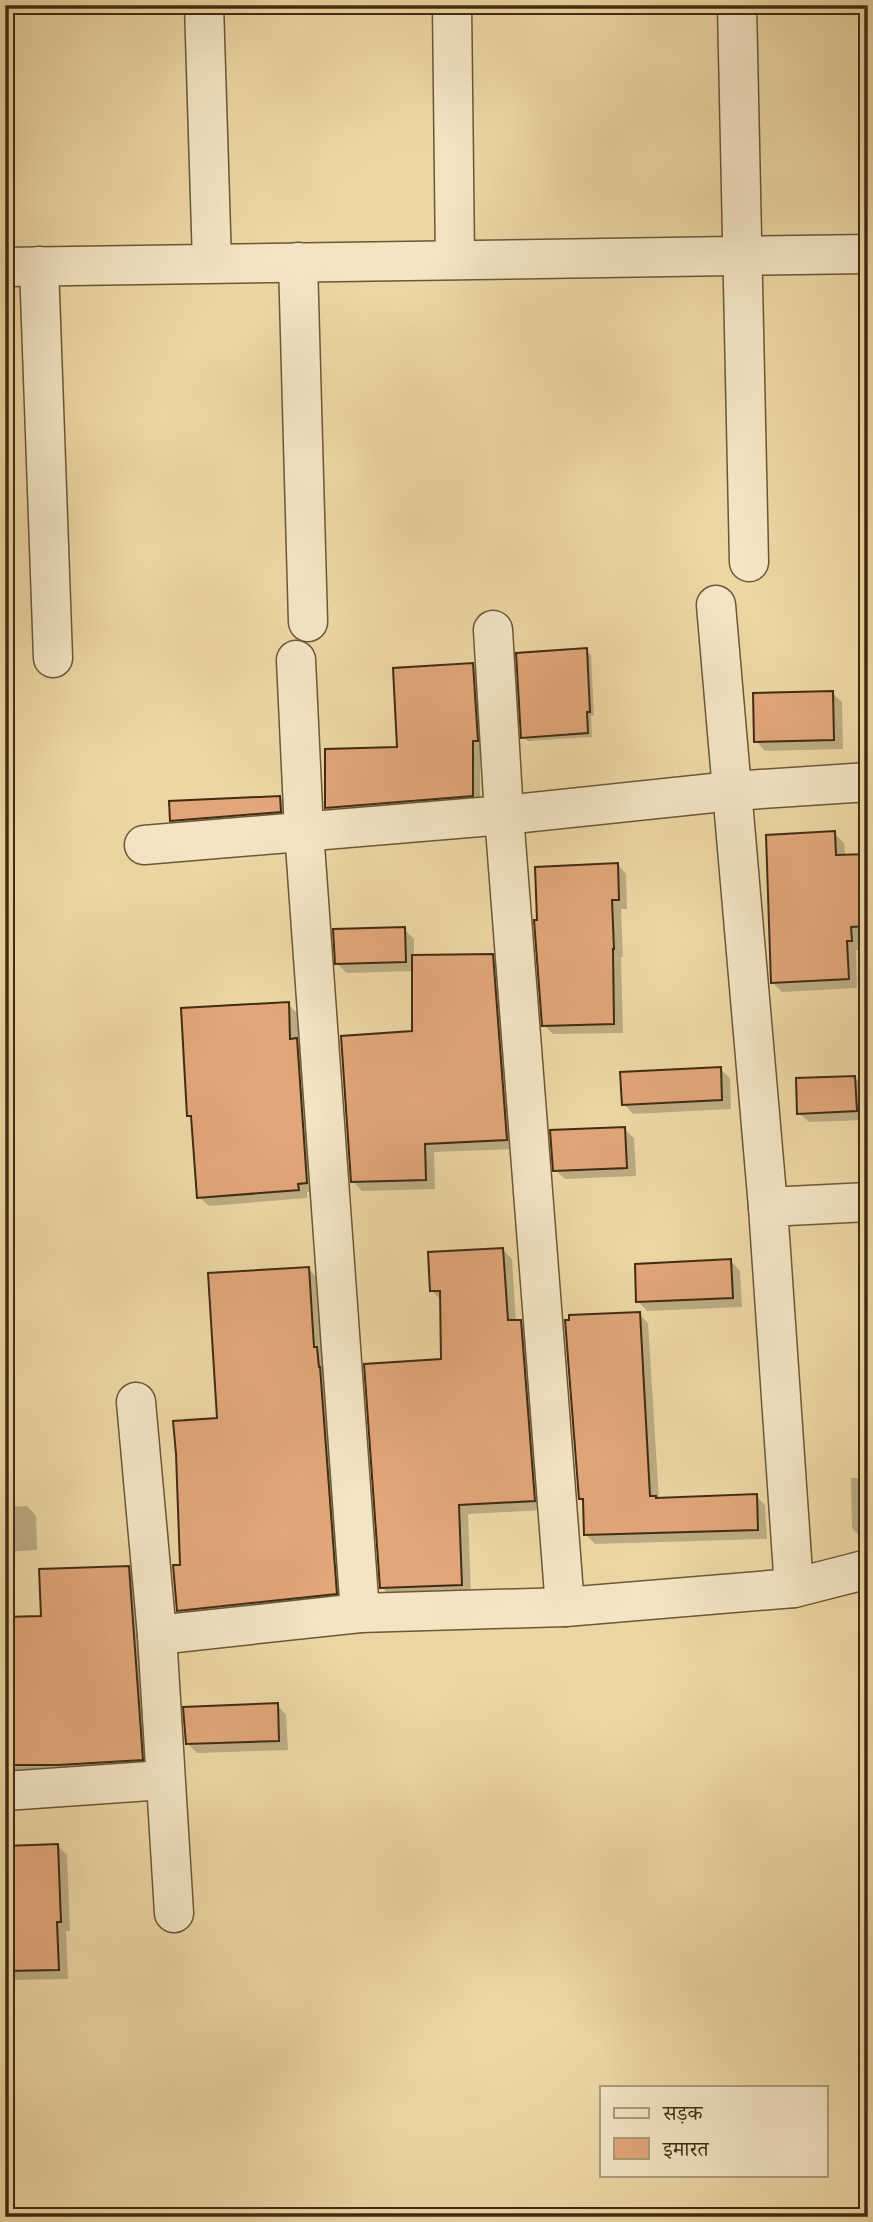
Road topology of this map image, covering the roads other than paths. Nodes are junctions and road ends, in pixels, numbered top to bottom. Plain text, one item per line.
1 (204, 5) edge
2 (452, 5) edge
3 (737, 5) edge
4 (868, 254) edge
5 (742, 256) junction
6 (455, 260) junction
7 (298, 262) junction
8 (212, 264) junction
9 (22, 266) edge
10 (749, 562) dead end
11 (716, 605) dead end
12 (308, 622) dead end
13 (493, 630) dead end
14 (53, 658) dead end
15 (296, 660) dead end
16 (868, 782) edge
17 (732, 791) junction
18 (505, 815) junction
19 (304, 831) junction
20 (144, 845) dead end
21 (868, 1202) edge
22 (768, 1207) junction
23 (136, 1402) dead end
24 (868, 1569) edge
25 (794, 1588) junction
26 (565, 1607) junction
27 (360, 1613) junction
28 (157, 1635) junction
29 (164, 1780) junction
30 (5, 1791) edge
31 (174, 1913) dead end

1 - 8 street
2 - 6 street
3 - 5 street
4 - 5 street
5 - 6 street
5 - 10 street
6 - 7 street
7 - 8 street
7 - 12 street
8 - 9 street
9 - 14 street
11 - 17 street
13 - 18 street
15 - 19 street
16 - 17 street
17 - 18 street
17 - 22 street
18 - 19 street
18 - 26 street
19 - 20 street
19 - 27 street
21 - 22 street
22 - 25 street
23 - 28 street
24 - 25 street
25 - 26 street
26 - 27 street
27 - 28 street
28 - 29 street
29 - 30 street
29 - 31 street

